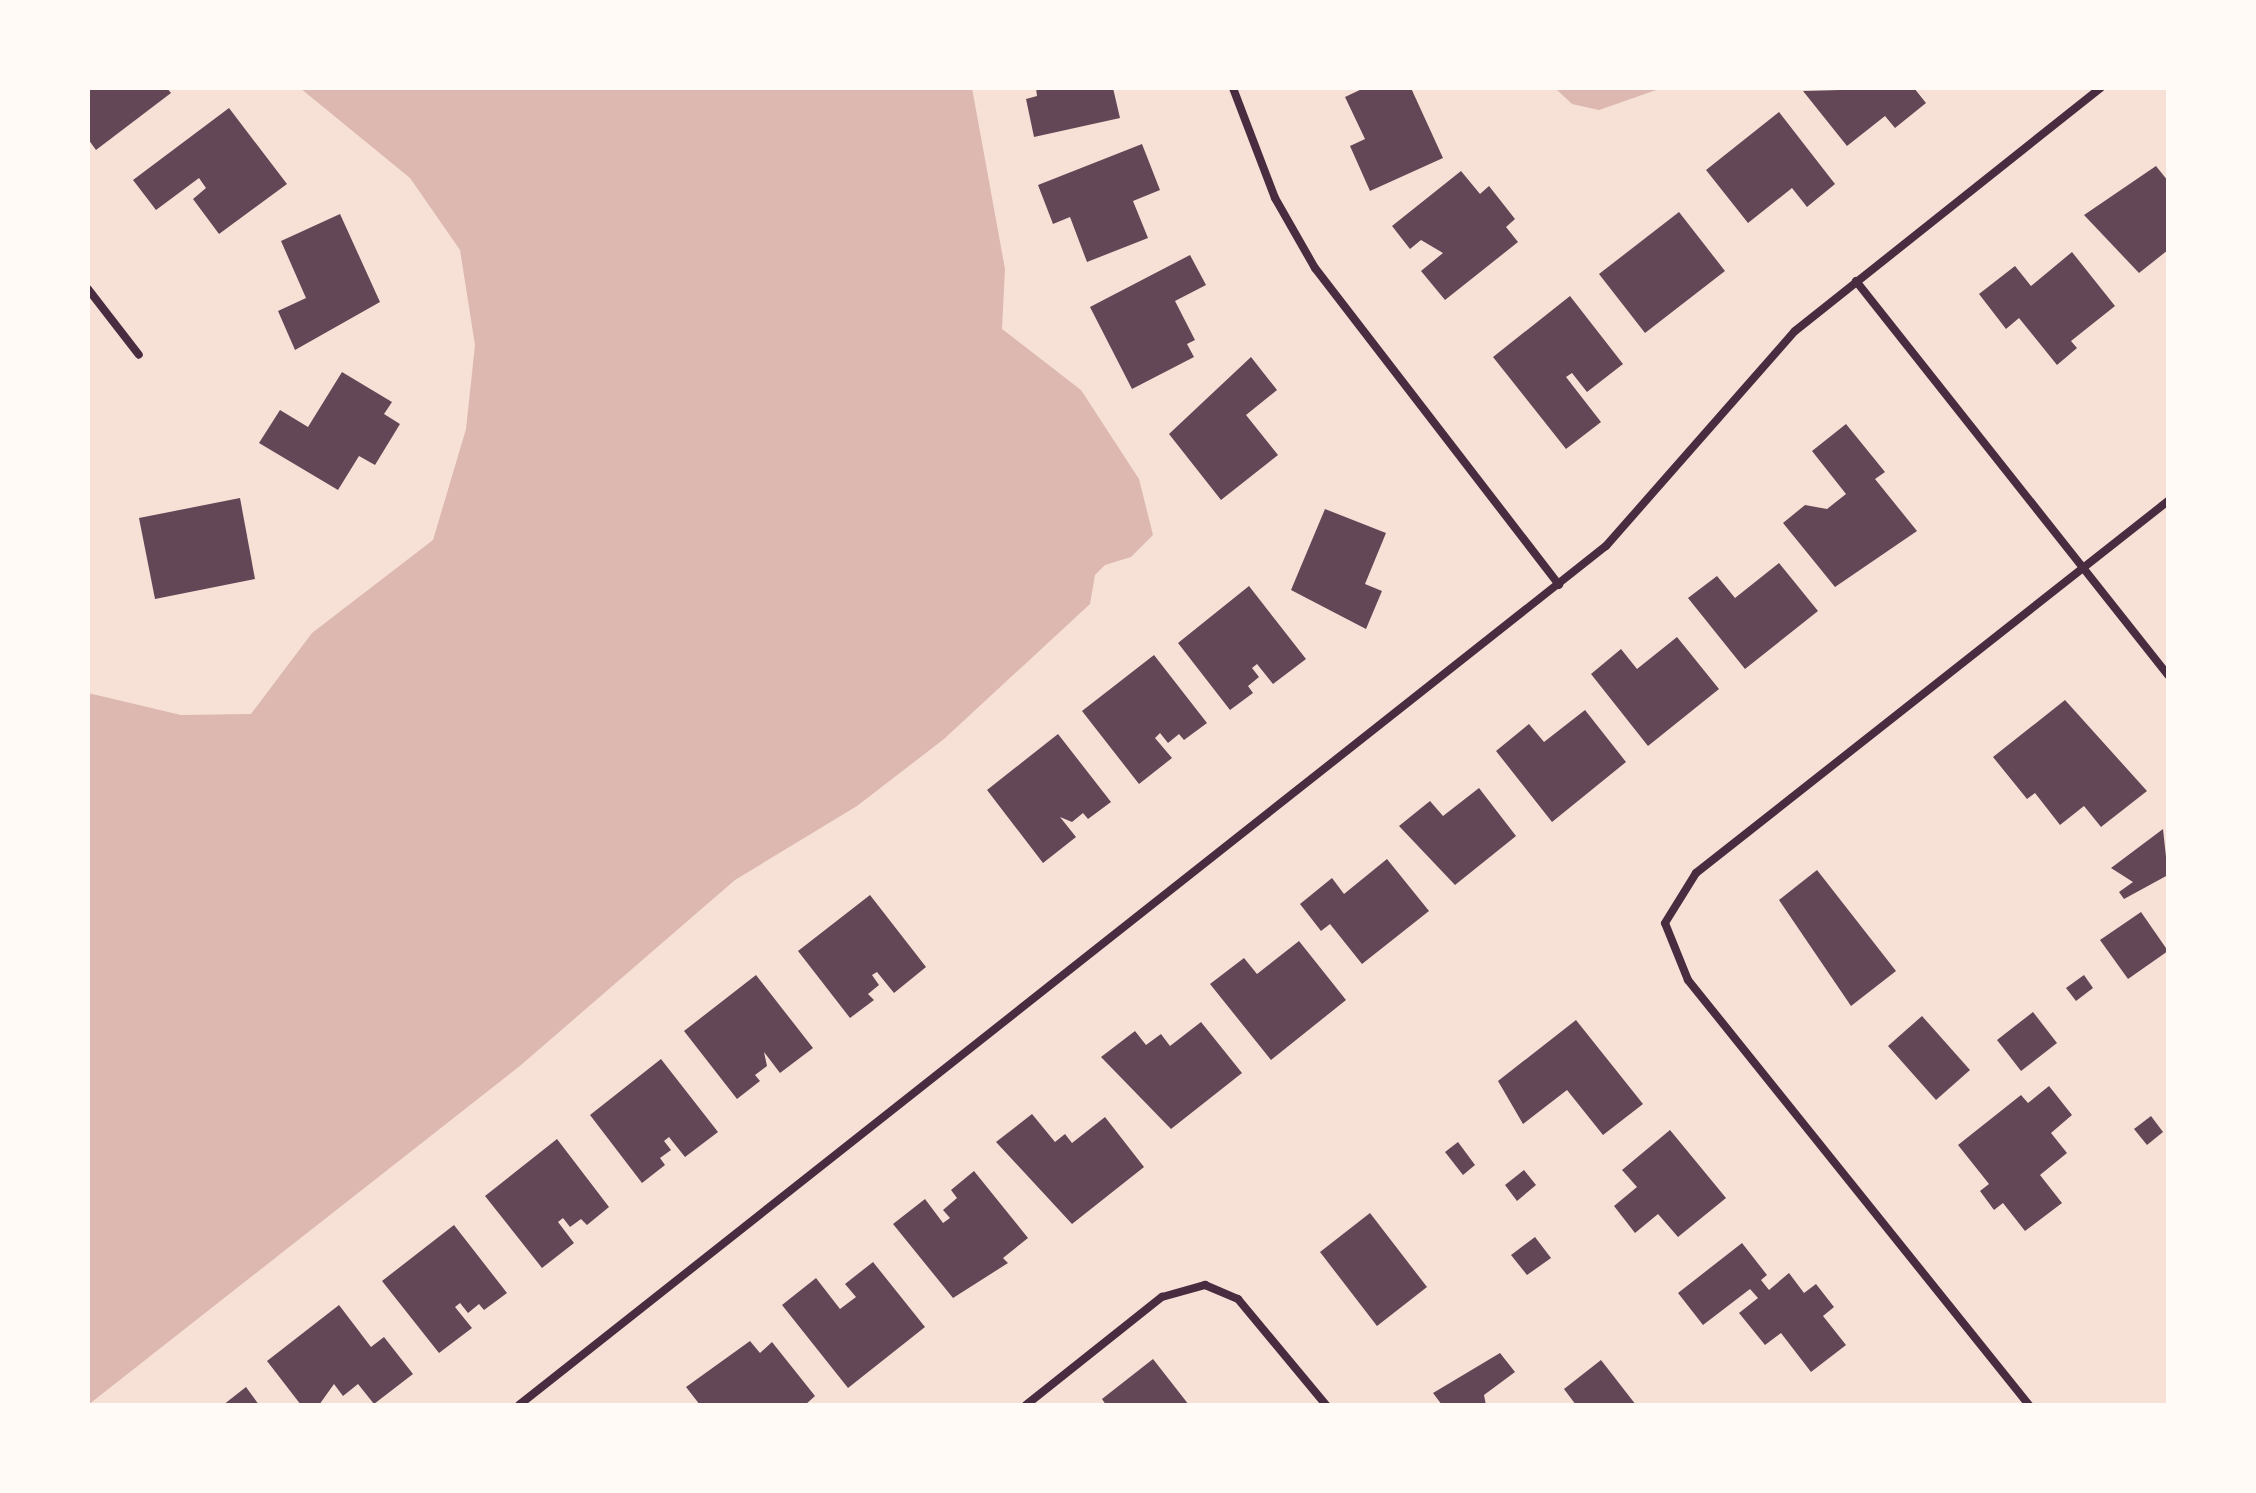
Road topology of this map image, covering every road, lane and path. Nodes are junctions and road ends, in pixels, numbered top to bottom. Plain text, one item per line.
1 (1233, 88) edge
2 (2101, 88) edge
3 (1856, 281) junction
4 (88, 289) edge
5 (139, 355) dead end
6 (2168, 501) edge
7 (2084, 568) junction
8 (1559, 585) junction
9 (2168, 675) edge
10 (519, 1405) edge
11 (1026, 1405) edge
12 (1326, 1405) edge
13 (2029, 1405) edge

1 - 8 street
2 - 3 street
3 - 7 street
3 - 8 street
4 - 5 street
6 - 7 street
7 - 9 street
7 - 13 street
8 - 10 street
11 - 12 street

